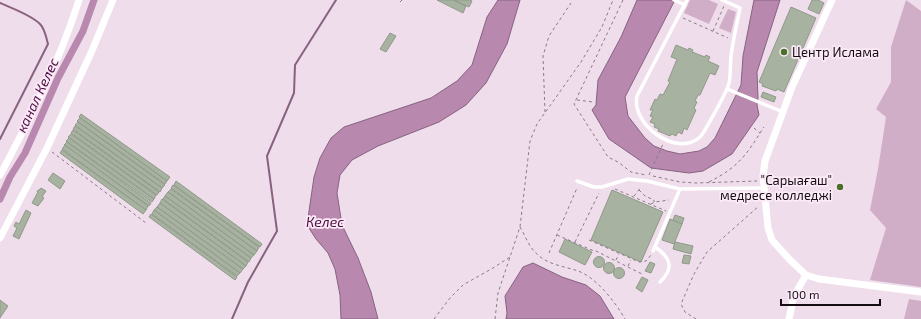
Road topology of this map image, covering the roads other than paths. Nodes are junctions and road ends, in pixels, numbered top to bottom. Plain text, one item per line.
1 (79, 0) edge
2 (113, 0) edge
3 (687, 0) edge
4 (832, 0) edge
5 (676, 1) edge
6 (724, 1) edge
7 (684, 5) junction
8 (727, 89) junction
9 (783, 112) junction
10 (0, 175) edge
11 (579, 181) road end
12 (765, 188) junction
13 (680, 189) junction
14 (0, 238) edge
15 (806, 275) junction
16 (660, 282) dead end
17 (921, 292) edge
18 (789, 319) edge

1 - 10 street
2 - 14 street
3 - 7 lane
4 - 9 street
5 - 7 lane
6 - 8 lane
7 - 8 lane
8 - 9 lane
9 - 12 street
11 - 13 lane
12 - 13 lane
12 - 15 street
13 - 16 lane
15 - 17 street
15 - 18 street

